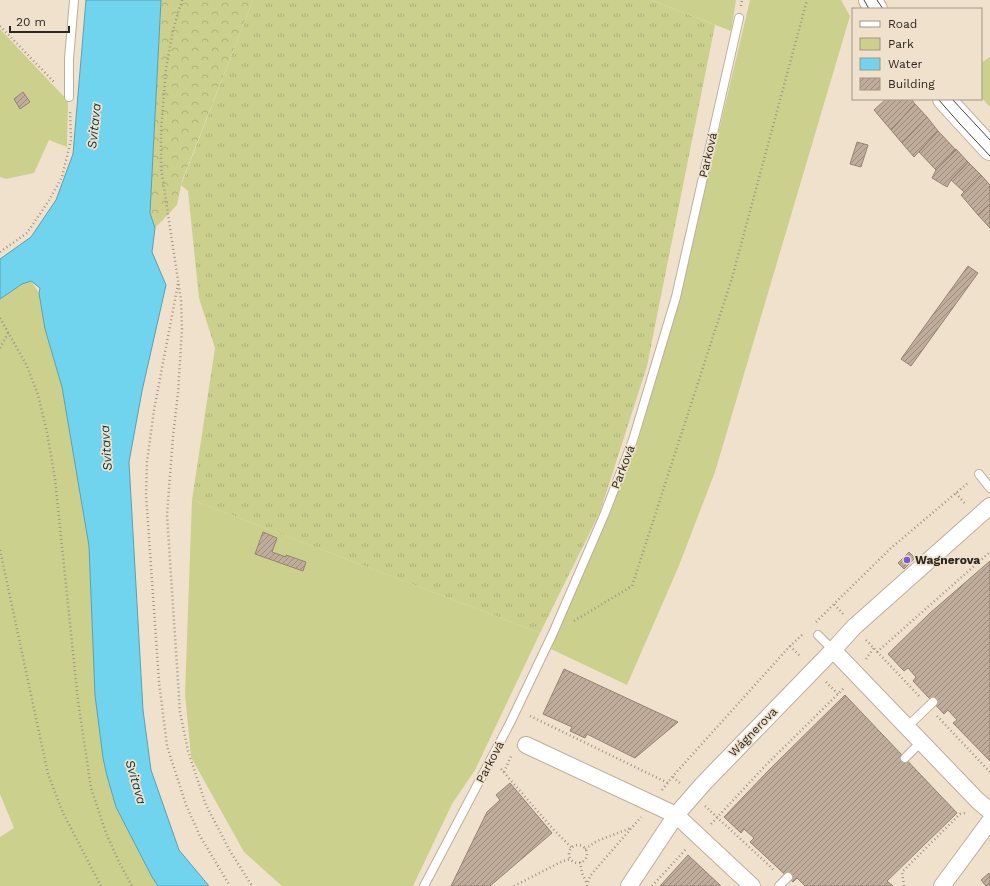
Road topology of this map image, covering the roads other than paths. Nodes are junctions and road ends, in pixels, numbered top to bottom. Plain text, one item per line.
1 (74, 0) edge
2 (738, 18) dead end
3 (69, 97) road end
4 (945, 100) edge
5 (990, 149) edge
6 (978, 474) road end
7 (990, 488) edge
8 (990, 506) edge
9 (818, 635) dead end
10 (833, 650) junction
11 (931, 704) road end
12 (907, 727) junction
13 (921, 742) junction
14 (526, 745) dead end
15 (905, 758) dead end
16 (990, 811) edge
17 (676, 815) junction
18 (990, 821) edge
19 (786, 878) road end
20 (424, 886) edge
21 (629, 886) edge
22 (752, 886) edge
23 (779, 886) edge
24 (942, 886) edge

1 - 3 lane
2 - 20 lane, Parková
4 - 5 main road
6 - 7 lane
8 - 10 street, Wágnerova
9 - 10 lane
10 - 12 street
10 - 17 street, Wágnerova
11 - 12 lane
12 - 13 street
13 - 15 lane
13 - 16 street
14 - 17 street
17 - 21 street, Wágnerova
17 - 22 street
18 - 24 street
19 - 23 lane

